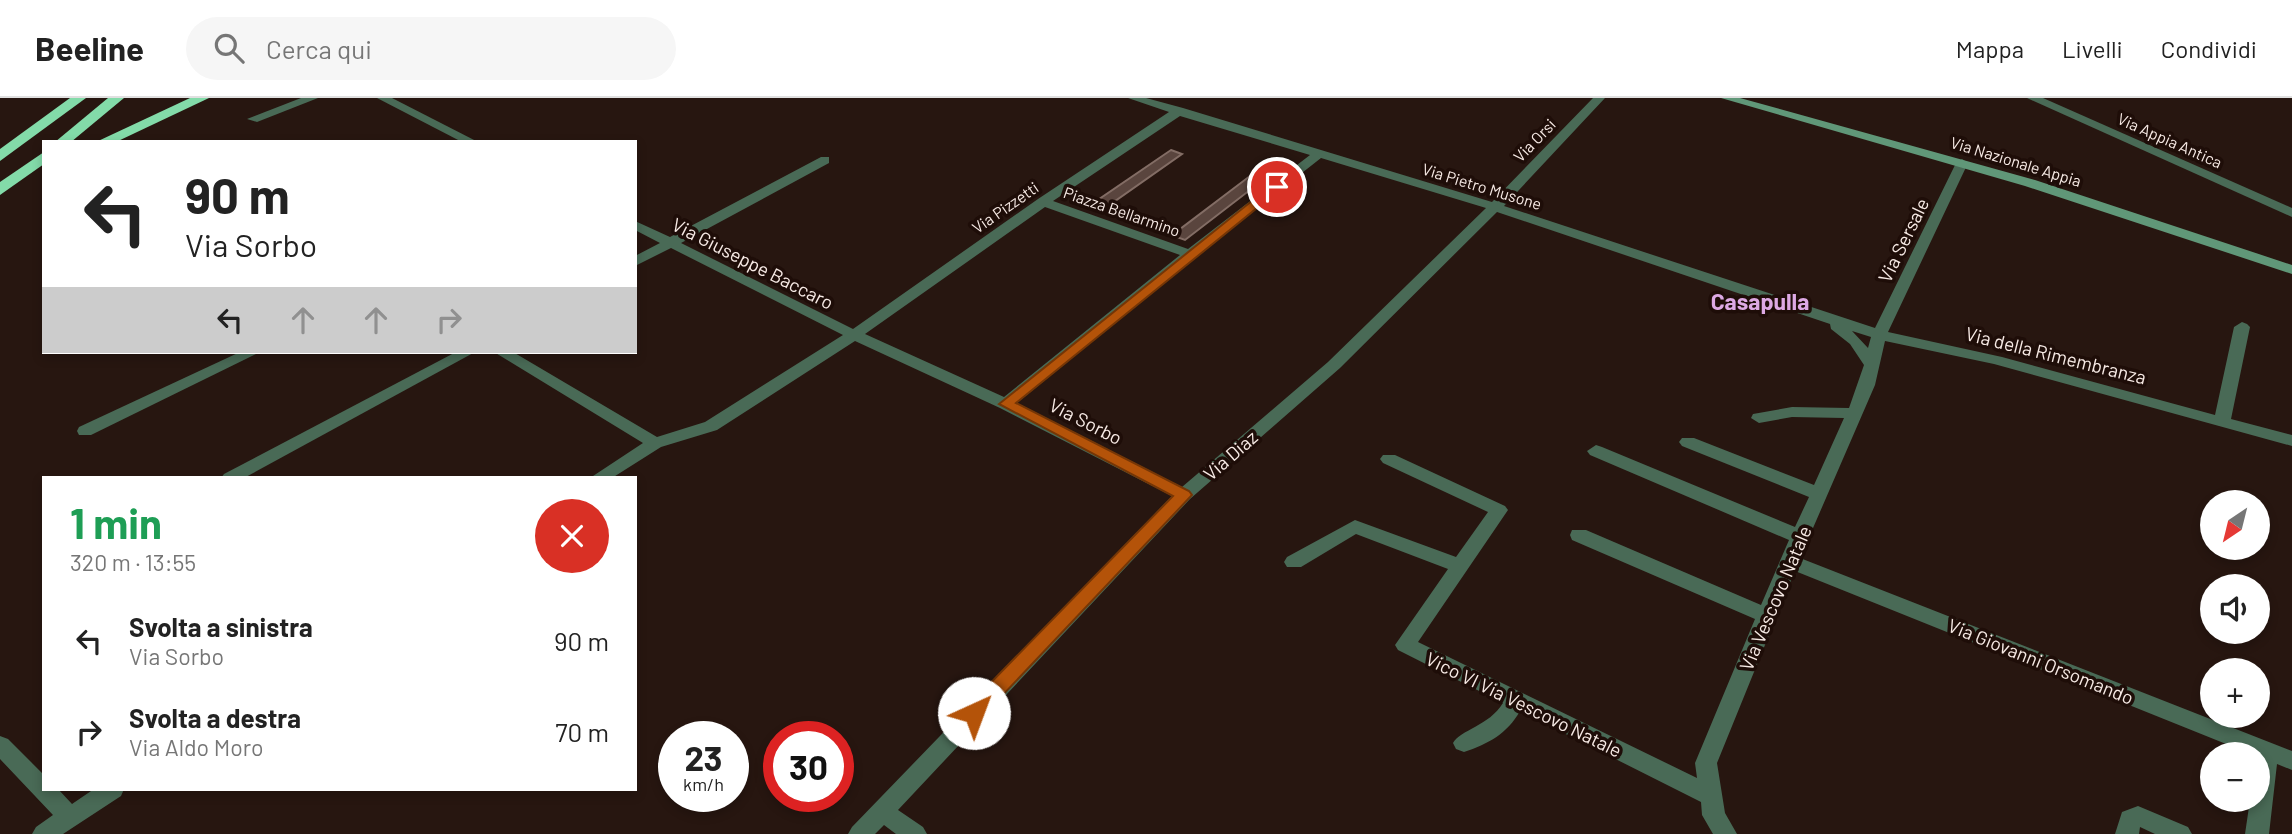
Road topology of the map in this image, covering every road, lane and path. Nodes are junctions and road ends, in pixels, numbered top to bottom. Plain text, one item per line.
1 (59, 98) edge
2 (79, 98) edge
3 (117, 98) edge
4 (202, 98) edge
5 (312, 98) edge
6 (383, 98) edge
7 (1134, 98) edge
8 (1599, 98) edge
9 (1727, 98) edge
10 (2033, 98) edge
11 (1179, 111) junction
12 (253, 119) dead end
13 (64, 140) edge
14 (108, 140) edge
15 (468, 140) edge
16 (0, 143) edge
17 (1319, 154) junction
18 (0, 156) edge
19 (42, 158) edge
20 (825, 160) dead end
21 (1962, 163) junction
22 (42, 176) edge
23 (0, 190) edge
24 (0, 202) edge
25 (1043, 202) junction
26 (1495, 207) junction
27 (2292, 213) edge
28 (637, 226) edge
29 (670, 243) junction
30 (1190, 254) junction
31 (637, 261) edge
32 (2292, 270) edge
33 (1889, 313) junction
34 (1818, 314) junction
35 (2242, 327) dead end
36 (854, 335) junction
37 (1879, 335) junction
38 (248, 354) edge
39 (463, 354) edge
40 (505, 354) edge
41 (1872, 365) junction
42 (1006, 404) junction
43 (1855, 413) junction
44 (1759, 418) dead end
45 (2222, 421) junction
46 (85, 431) dead end
47 (1688, 442) dead end
48 (2292, 442) edge
49 (655, 443) junction
50 (1596, 451) dead end
51 (1389, 459) dead end
52 (234, 476) edge
53 (602, 476) edge
54 (1819, 494) junction
55 (1184, 495) junction
56 (1579, 535) dead end
57 (1800, 537) junction
58 (1790, 561) junction
59 (1294, 562) dead end
60 (1460, 566) junction
61 (1767, 616) junction
62 (1515, 699) junction
63 (2244, 742) edge
64 (1464, 743) dead end
65 (0, 745) edge
66 (2270, 752) edge
67 (2292, 761) edge
68 (42, 788) edge
69 (45, 791) edge
70 (110, 791) edge
71 (1712, 796) junction
72 (882, 811) junction
73 (2260, 812) edge
74 (70, 817) junction
75 (44, 834) edge
76 (860, 834) edge
77 (915, 834) edge
78 (1725, 834) edge
79 (2127, 834) edge
80 (2180, 834) edge
81 (2257, 834) edge

1 - 16 highway
2 - 18 highway
3 - 13 highway
4 - 14 highway
5 - 12 street
6 - 15 street
7 - 11 street, Via Pietro Musone
8 - 26 street, Via Orsi
9 - 21 main road, Via Nazionale Appia
10 - 27 street, Via Appia Antica
11 - 17 street, Via Pietro Musone
11 - 25 street, Via Pizzetti
17 - 26 street, Via Pietro Musone
17 - 30 street
19 - 23 highway
20 - 29 street
21 - 32 main road, Via Nazionale Appia
21 - 33 street, Via Sersale
22 - 24 highway
25 - 30 street, Piazza Bellarmino
25 - 36 street, Via Pizzetti
26 - 34 street, Via Pietro Musone
26 - 55 street, Via Diaz
28 - 29 street, Via Giuseppe Baccaro
29 - 31 street
29 - 36 street, Via Giuseppe Baccaro
30 - 42 street
33 - 34 street, Via Pietro Musone
33 - 37 street, Via Sersale
34 - 37 street, Via Pietro Musone
34 - 41 street
35 - 45 street
36 - 42 street, Via Sorbo
36 - 49 street, Via Pizzetti
37 - 41 street, Via Vescovo Natale
37 - 45 street, Via della Rimembranza
38 - 46 street
39 - 52 street
40 - 49 street
41 - 43 street, Via Vescovo Natale
42 - 55 street, Via Sorbo
43 - 44 street
43 - 54 street, Via Vescovo Natale
45 - 48 street, Via della Rimembranza
47 - 54 street
49 - 53 street, Via Pizzetti
50 - 57 street
51 - 60 street, Vico VI Via Vescovo Natale
54 - 57 street, Via Vescovo Natale
55 - 72 street, Via Diaz
56 - 61 street
57 - 58 street, Via Vescovo Natale
58 - 61 street, Via Vescovo Natale
58 - 63 street, Via Giovanni Orsomando
59 - 60 street
60 - 62 street, Vico VI Via Vescovo Natale
61 - 71 street, Via Vescovo Natale
62 - 64 street
62 - 71 street, Vico VI Via Vescovo Natale
65 - 68 street
66 - 67 street, Via Giovanni Orsomando
69 - 74 street
70 - 74 street
71 - 78 street, Via Vescovo Natale
72 - 76 street, Via Diaz
72 - 77 street
73 - 81 street
74 - 75 street
79 - 80 street

